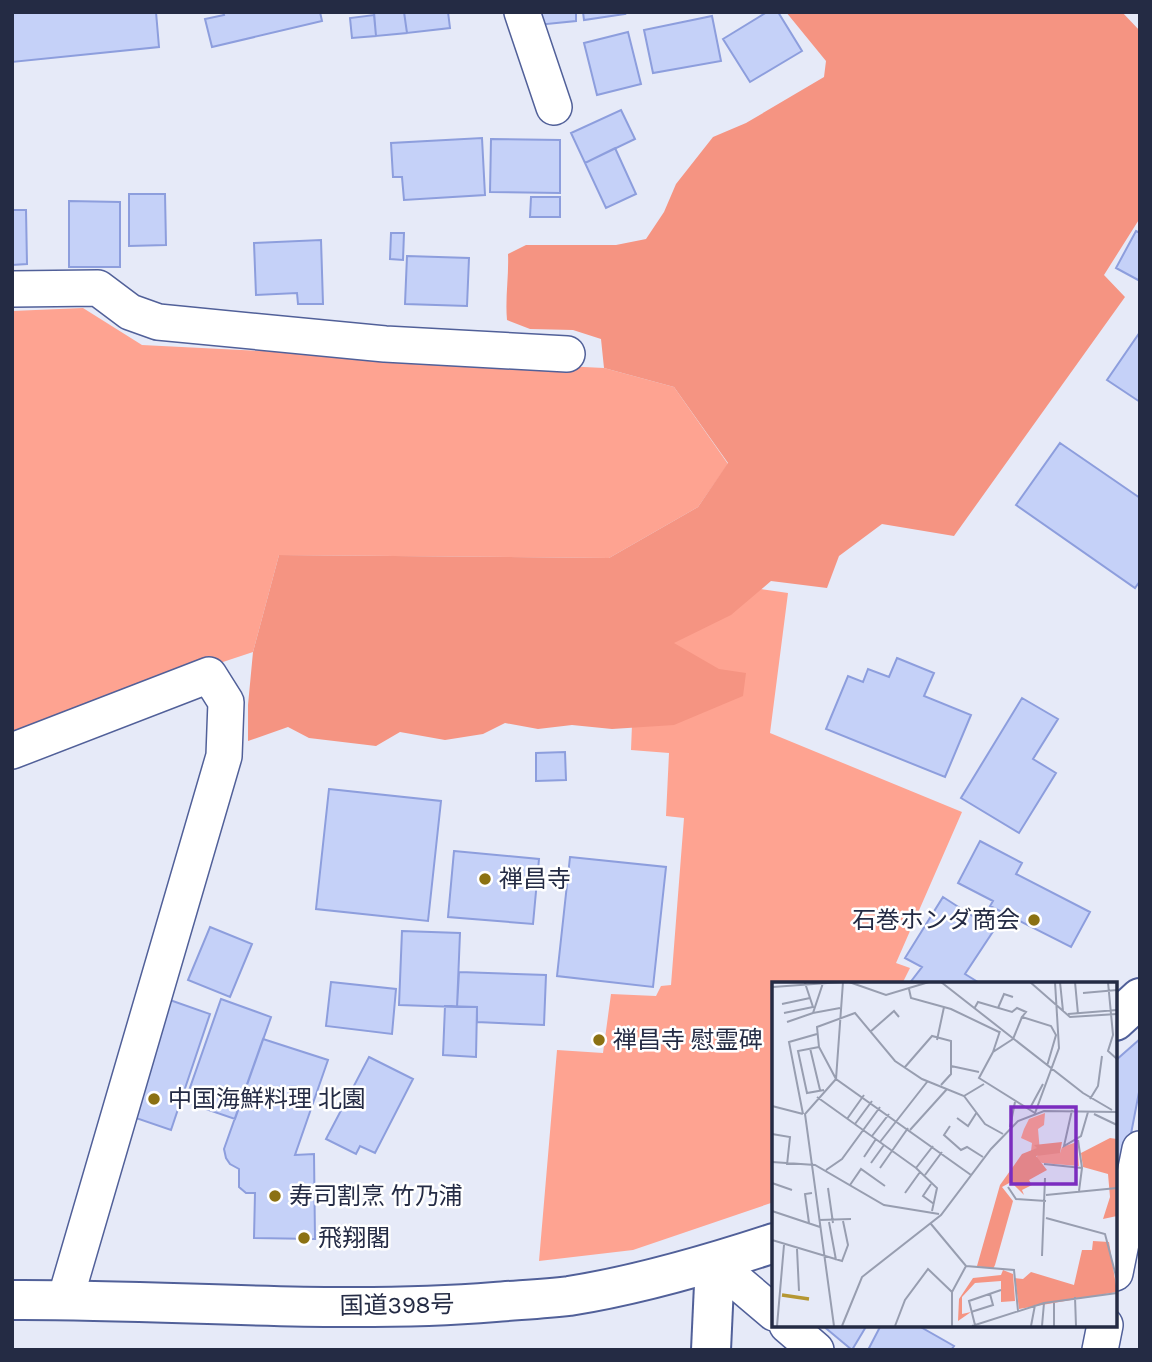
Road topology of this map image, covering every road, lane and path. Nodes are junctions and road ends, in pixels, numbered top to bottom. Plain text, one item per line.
1 (522, 12) edge
2 (554, 107) dead end
3 (12, 289) edge
4 (567, 354) dead end
5 (12, 751) edge
6 (1140, 998) edge
7 (1117, 1019) edge
8 (1140, 1149) edge
9 (772, 1244) edge
10 (715, 1262) junction
11 (1117, 1263) edge
12 (12, 1300) edge
13 (65, 1300) junction
14 (772, 1311) edge
15 (1105, 1327) edge
16 (711, 1350) edge
17 (1100, 1350) edge

1 - 2 street
3 - 4 street
5 - 13 street
6 - 7 main road
8 - 11 street
9 - 10 main road, 国道398号
10 - 13 main road, 国道398号
10 - 14 street
10 - 16 main road
12 - 13 main road, 国道398号
15 - 17 street

